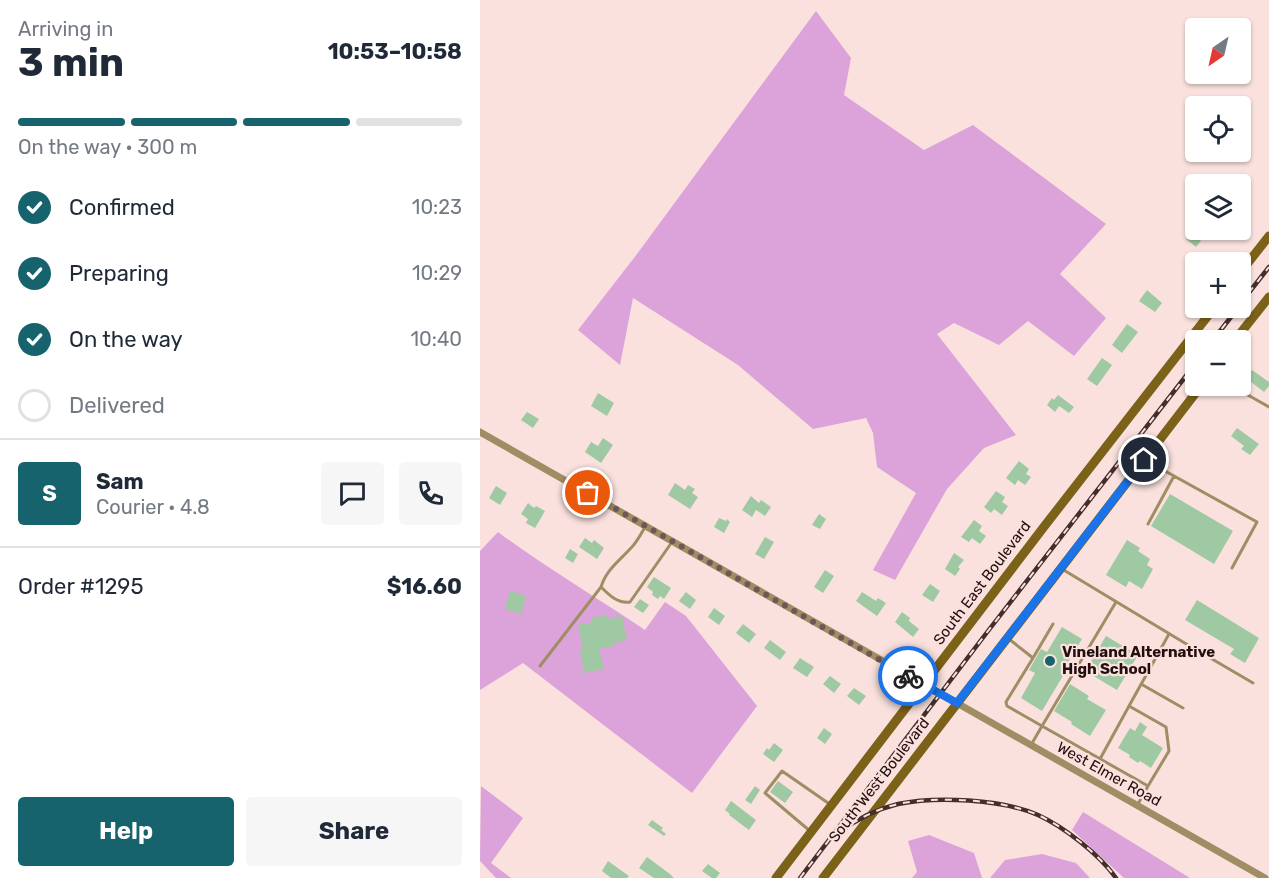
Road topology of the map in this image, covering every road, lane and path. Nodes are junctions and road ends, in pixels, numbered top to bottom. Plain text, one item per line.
1 (1269, 236) edge
2 (1251, 259) edge
3 (1269, 297) edge
4 (1206, 318) edge
5 (1243, 330) edge
6 (1193, 396) edge
7 (1250, 396) edge
8 (1269, 406) edge
9 (480, 432) edge
10 (1144, 460) junction
11 (1174, 476) junction
12 (1148, 524) dead end
13 (646, 526) junction
14 (672, 541) junction
15 (1061, 568) junction
16 (1232, 568) dead end
17 (601, 587) junction
18 (1116, 602) junction
19 (1053, 624) dead end
20 (1169, 634) junction
21 (1008, 638) junction
22 (1033, 658) junction
23 (540, 666) dead end
24 (1253, 683) dead end
25 (1141, 684) junction
26 (924, 685) junction
27 (957, 703) junction
28 (1129, 706) junction
29 (1183, 708) dead end
30 (1042, 726) junction
31 (1031, 745) junction
32 (1100, 759) junction
33 (1148, 786) junction
34 (832, 805) junction
35 (1137, 805) junction
36 (811, 832) junction
37 (776, 878) edge
38 (823, 878) edge
39 (1264, 878) edge

1 - 2 main road
3 - 5 main road
4 - 26 main road, South East Boulevard
6 - 10 main road, South West Boulevard
7 - 8 lane
9 - 13 street, West Elmer Road
10 - 11 lane
10 - 15 main road, South West Boulevard
11 - 12 lane
11 - 16 lane
13 - 14 street, West Elmer Road
13 - 17 lane
14 - 17 lane
14 - 26 street, West Elmer Road
15 - 18 lane
15 - 21 main road, South West Boulevard
17 - 23 lane
18 - 20 lane
18 - 30 lane
19 - 22 lane
20 - 24 lane
20 - 25 lane
21 - 22 lane
21 - 27 main road, South West Boulevard
22 - 30 lane
25 - 28 lane
25 - 29 lane
26 - 27 street, West Elmer Road
26 - 34 main road, South East Boulevard
27 - 31 street, West Elmer Road
27 - 38 main road, South West Boulevard
28 - 32 lane
28 - 33 lane
30 - 31 lane
30 - 32 lane
31 - 35 street, West Elmer Road
32 - 33 lane
33 - 35 lane
34 - 36 main road, South East Boulevard
34 - 36 lane
35 - 39 street, West Elmer Road
36 - 37 main road, South East Boulevard

